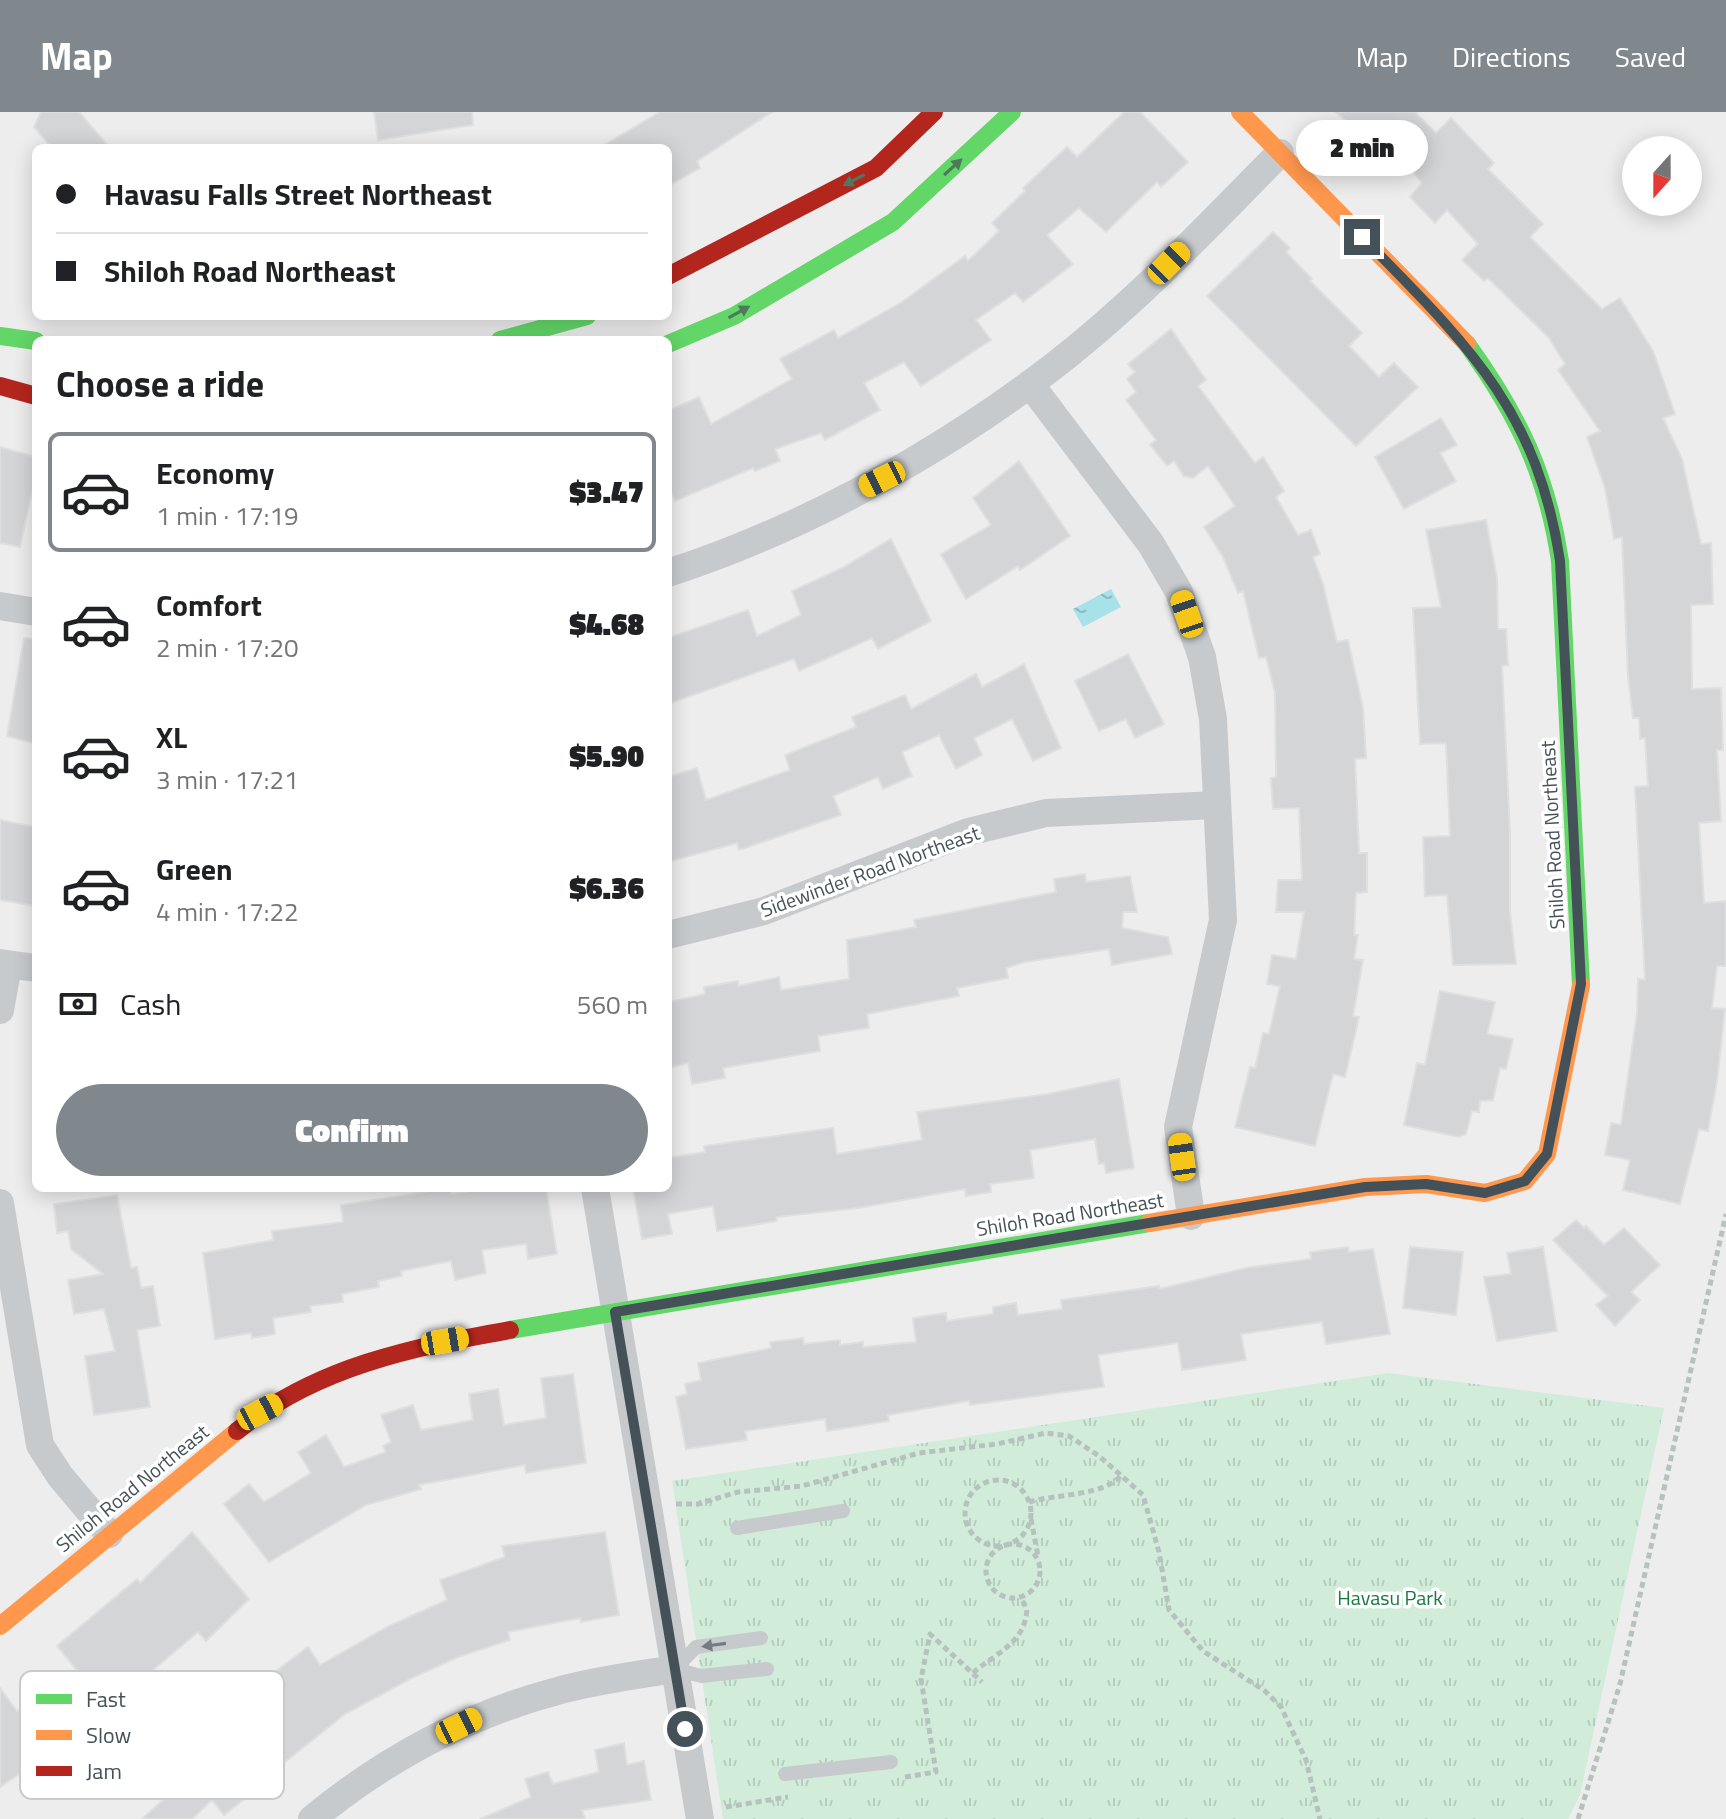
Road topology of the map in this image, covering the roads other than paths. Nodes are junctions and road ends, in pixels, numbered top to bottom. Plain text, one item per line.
1 (934, 112) edge
2 (1012, 112) edge
3 (1240, 112) edge
4 (1280, 153) junction
5 (672, 274) edge
6 (572, 320) edge
7 (0, 336) edge
8 (514, 336) edge
9 (32, 340) edge
10 (672, 342) edge
11 (1030, 384) junction
12 (0, 386) edge
13 (32, 395) edge
14 (672, 572) edge
15 (0, 606) edge
16 (32, 611) edge
17 (1217, 805) junction
18 (672, 934) edge
19 (15, 965) edge
20 (0, 1010) edge
21 (596, 1192) edge
22 (0, 1203) edge
23 (1191, 1216) junction
24 (615, 1312) junction
25 (843, 1511) dead end
26 (737, 1528) dead end
27 (109, 1534) junction
28 (0, 1626) edge
29 (761, 1638) dead end
30 (675, 1669) junction
31 (767, 1669) dead end
32 (891, 1762) dead end
33 (785, 1774) dead end
34 (312, 1819) edge
35 (700, 1819) edge

1 -> 5 street
10 -> 2 street
3 - 4 street, Shiloh Road Northeast
4 - 11 street
4 - 23 street, Shiloh Road Northeast
6 - 8 street
7 - 9 street
11 - 14 street
11 - 17 street
12 - 13 street
15 - 16 street
17 - 18 street, Sidewinder Road Northeast
17 - 23 street
19 - 20 street
21 - 24 street
22 - 27 street
23 - 24 street, Shiloh Road Northeast
24 - 27 street, Shiloh Road Northeast
24 - 30 street
25 - 26 lane
27 - 28 street, Shiloh Road Northeast
29 -> 30 lane
30 - 31 lane
30 - 34 street
30 - 35 street
32 - 33 lane

